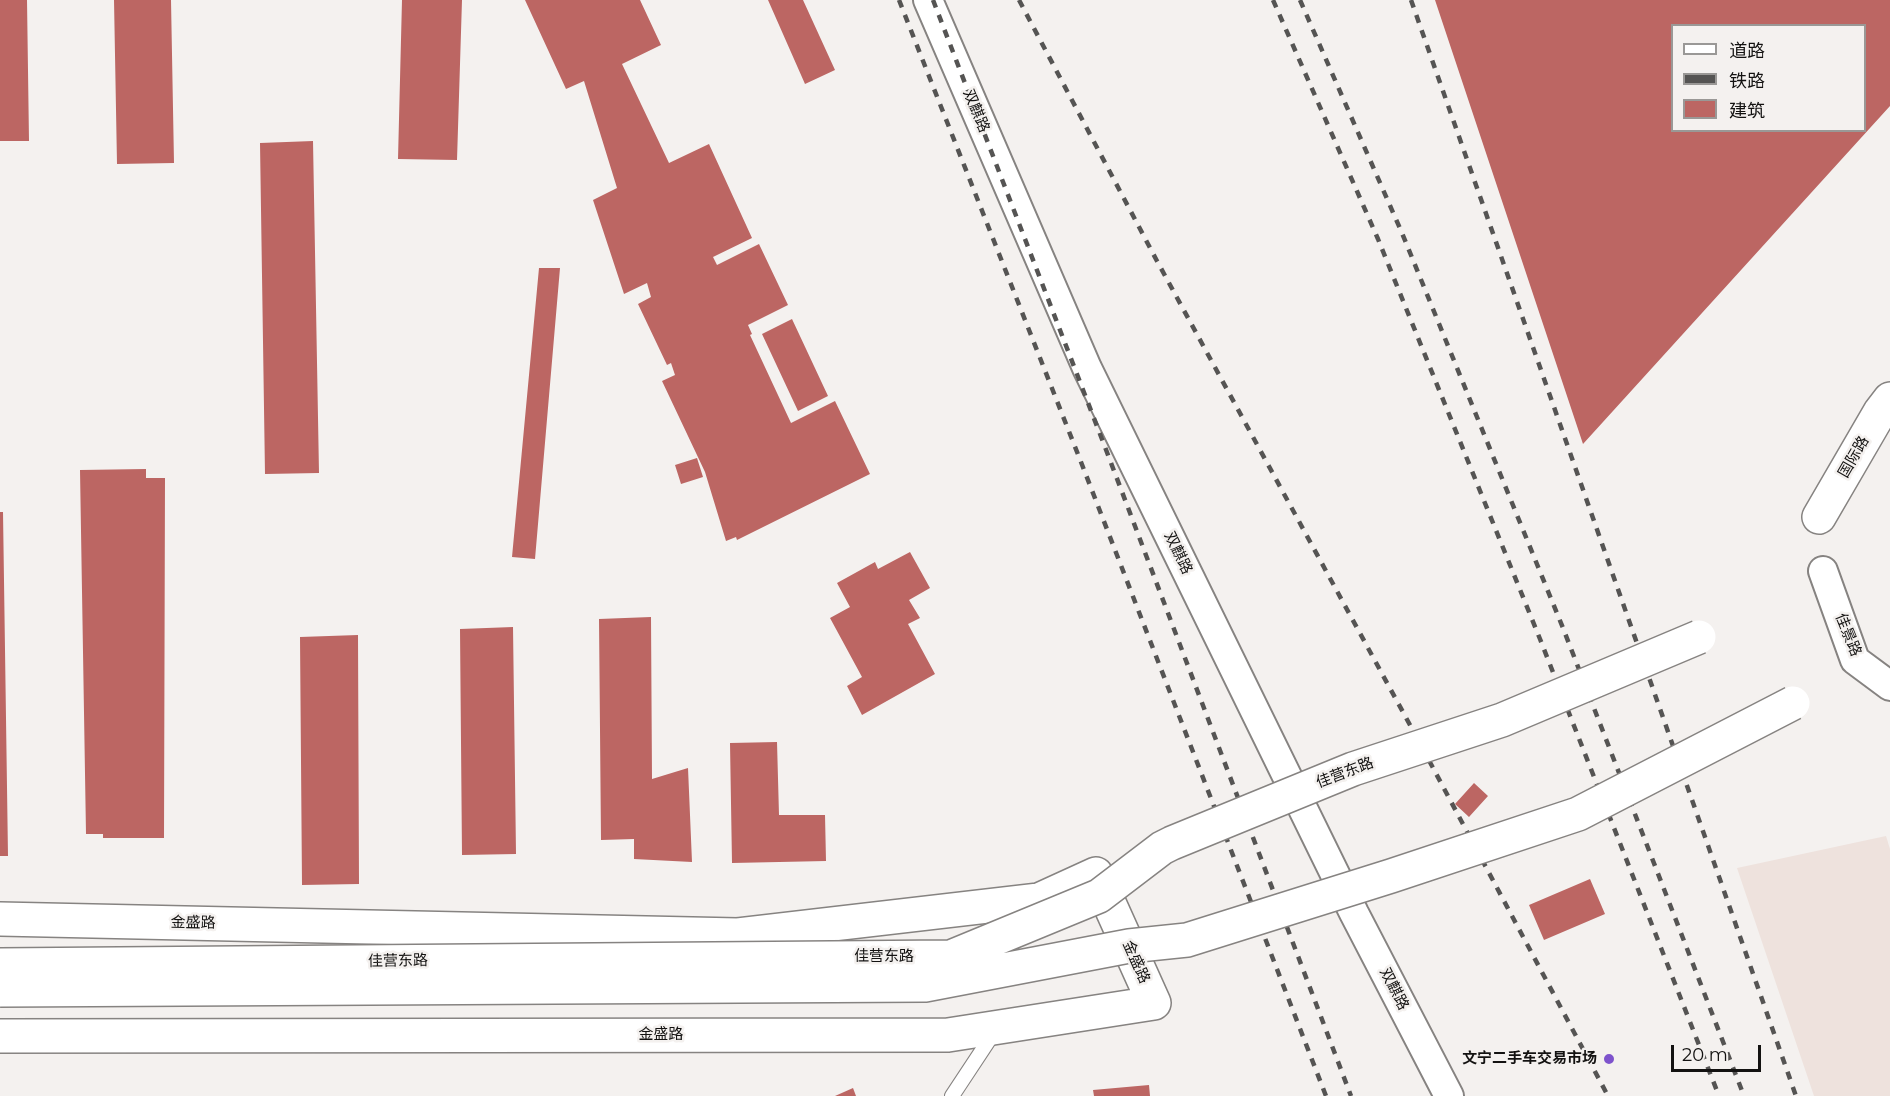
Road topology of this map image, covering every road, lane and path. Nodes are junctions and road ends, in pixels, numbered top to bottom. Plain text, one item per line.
1 (928, 0) edge
2 (1890, 399) edge
3 (1819, 517) dead end
4 (1823, 571) dead end
5 (1699, 637) dead end
6 (1890, 686) edge
7 (1793, 703) dead end
8 (1296, 792) junction
9 (1344, 891) junction
10 (0, 919) edge
11 (0, 965) edge
12 (0, 990) edge
13 (976, 1030) junction
14 (0, 1036) edge
15 (952, 1096) edge
16 (1449, 1096) edge

1 - 8 street, 双麒路
2 - 3 street, 国际路
4 - 6 street, 佳景路
5 - 8 street, 佳营东路, bridge
7 - 9 street, bridge
8 - 9 street, 双麒路
8 - 11 street, 佳营东路, bridge
9 - 12 street, bridge
9 - 16 street, 双麒路
10 - 13 street, 金盛路
13 - 14 street, 金盛路
13 - 15 lane

